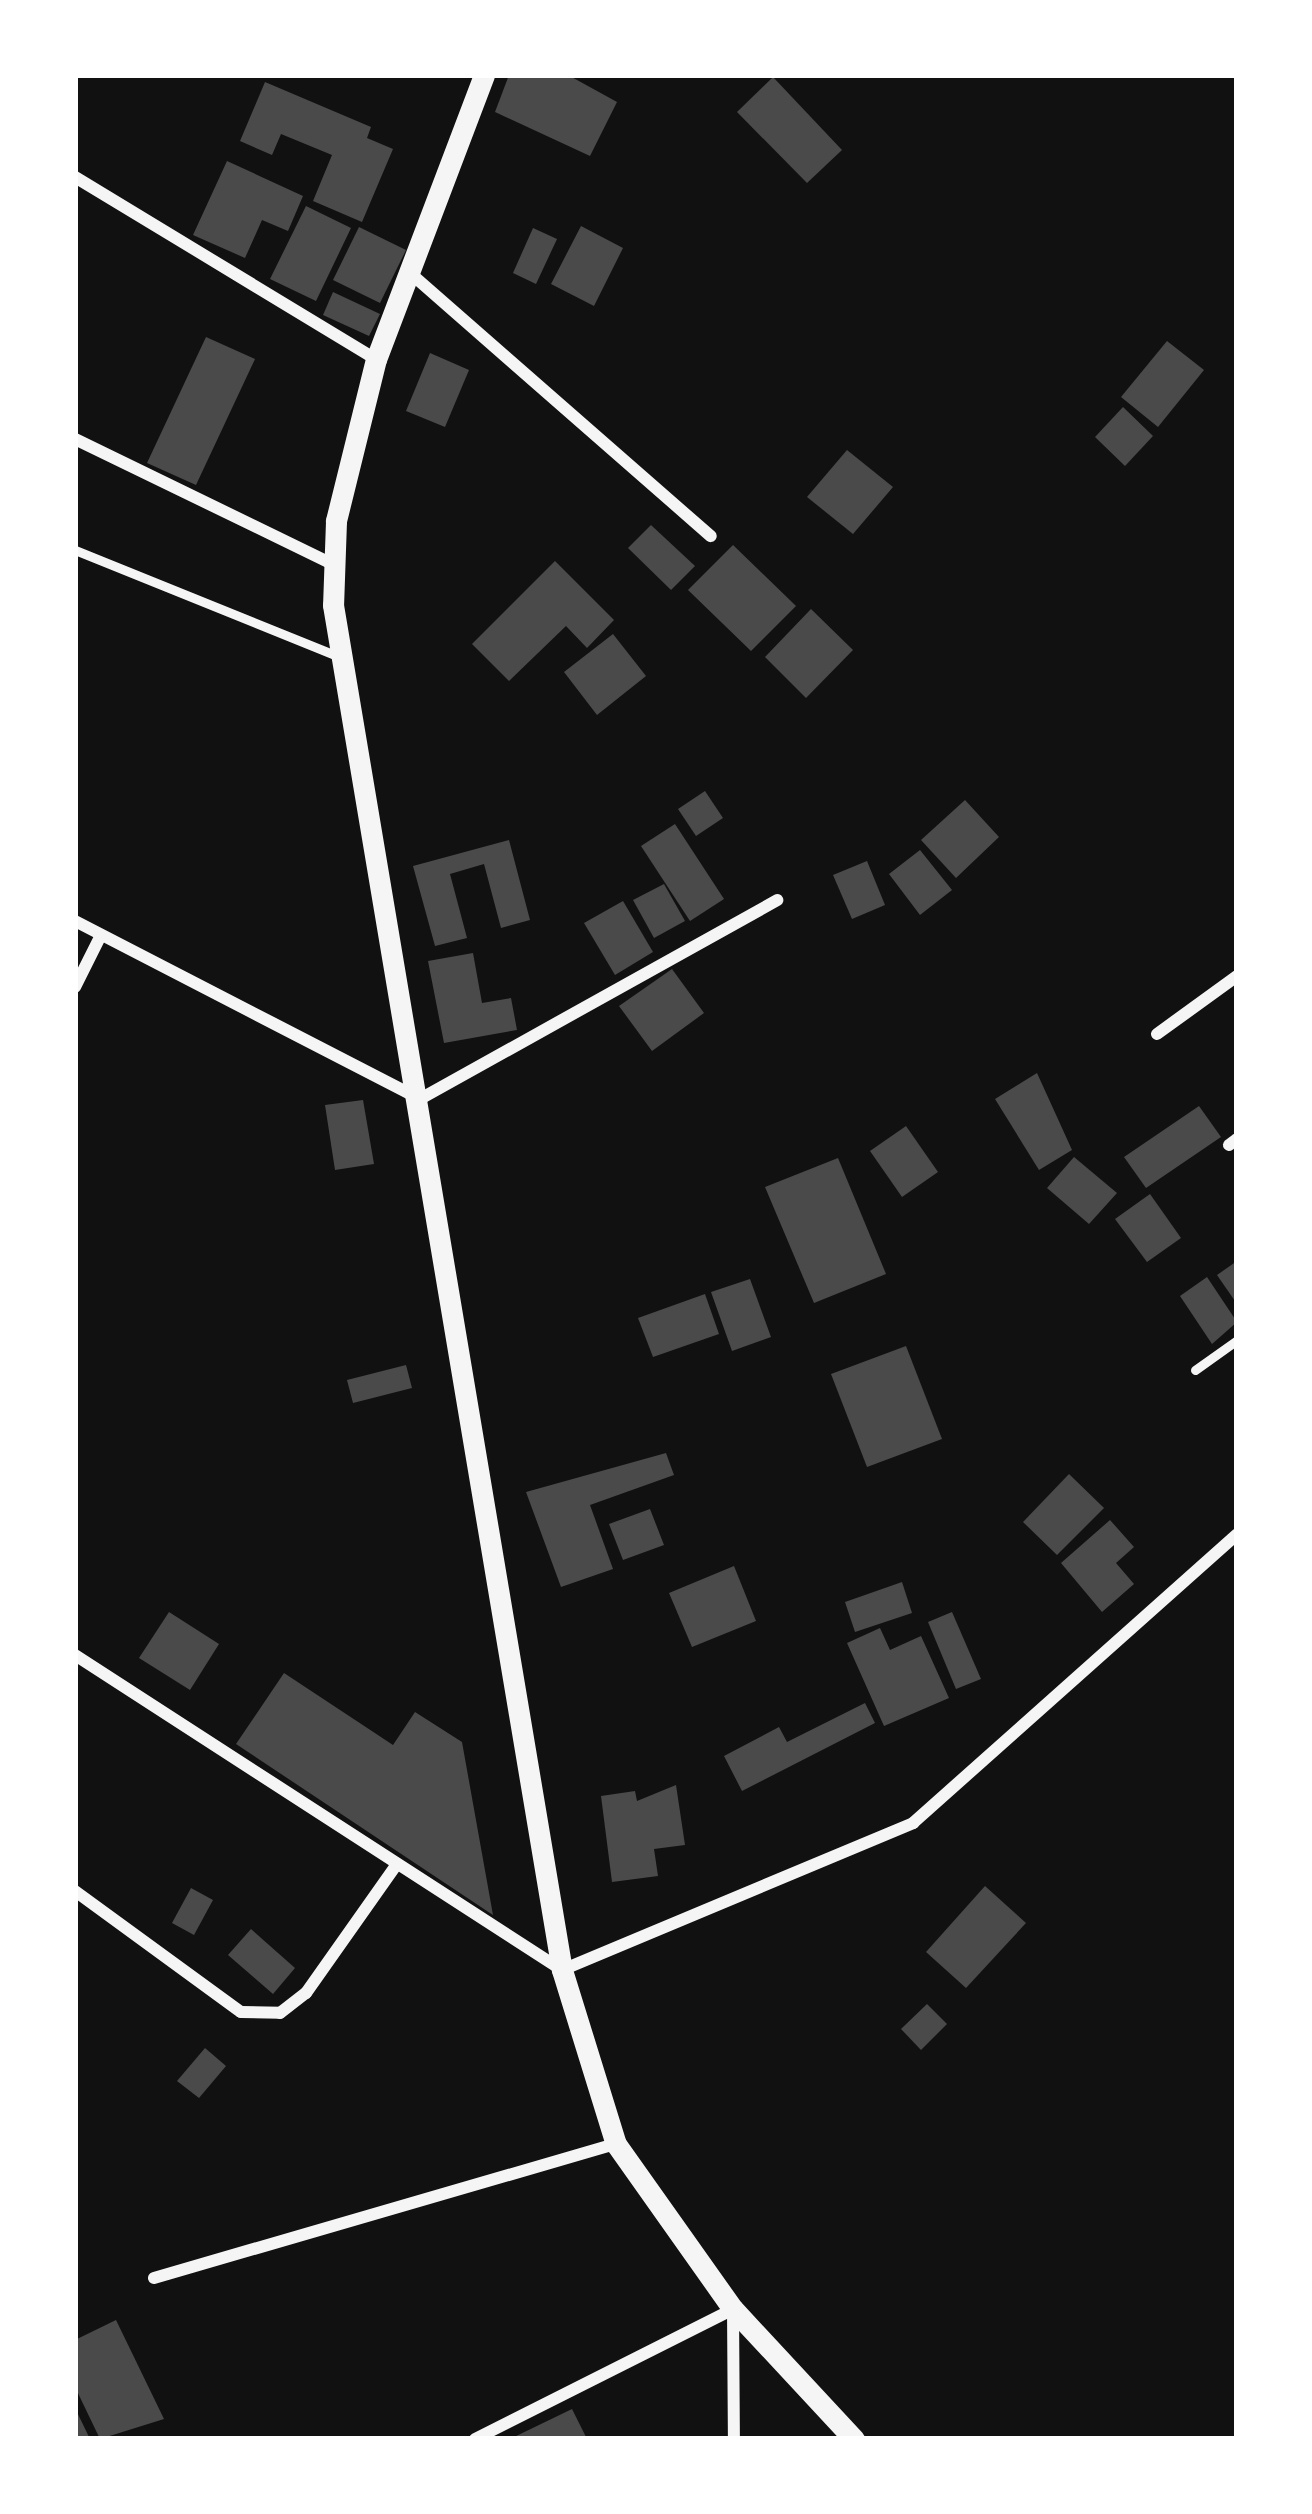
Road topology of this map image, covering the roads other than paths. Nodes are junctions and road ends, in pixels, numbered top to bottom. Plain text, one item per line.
1 (484, 75) edge
2 (75, 177) edge
3 (409, 272) junction
4 (376, 359) junction
5 (75, 439) edge
6 (711, 536) dead end
7 (75, 550) edge
8 (334, 565) junction
9 (342, 658) junction
10 (777, 900) dead end
11 (75, 921) edge
12 (100, 934) junction
13 (1237, 976) edge
14 (75, 987) edge
15 (1157, 1034) dead end
16 (420, 1099) junction
17 (1237, 1340) edge
18 (1195, 1370) dead end
19 (1237, 1534) edge
20 (75, 1655) edge
21 (397, 1864) junction
22 (75, 1891) edge
23 (562, 1970) junction
24 (616, 2144) junction
25 (154, 2278) dead end
26 (733, 2308) junction
27 (475, 2439) edge
28 (734, 2439) edge
29 (854, 2439) edge

1 - 3 street
2 - 4 street
3 - 4 street
3 - 6 street
4 - 8 street
5 - 8 street
7 - 9 lane
8 - 9 street
9 - 16 street
10 - 16 street
11 - 12 street
12 - 14 street
12 - 16 street
13 - 15 street
16 - 23 street
17 - 18 lane
19 - 23 street
20 - 21 street
21 - 22 street
21 - 23 street
23 - 24 street
24 - 25 street
24 - 26 street
26 - 27 street
26 - 28 street
26 - 29 street

